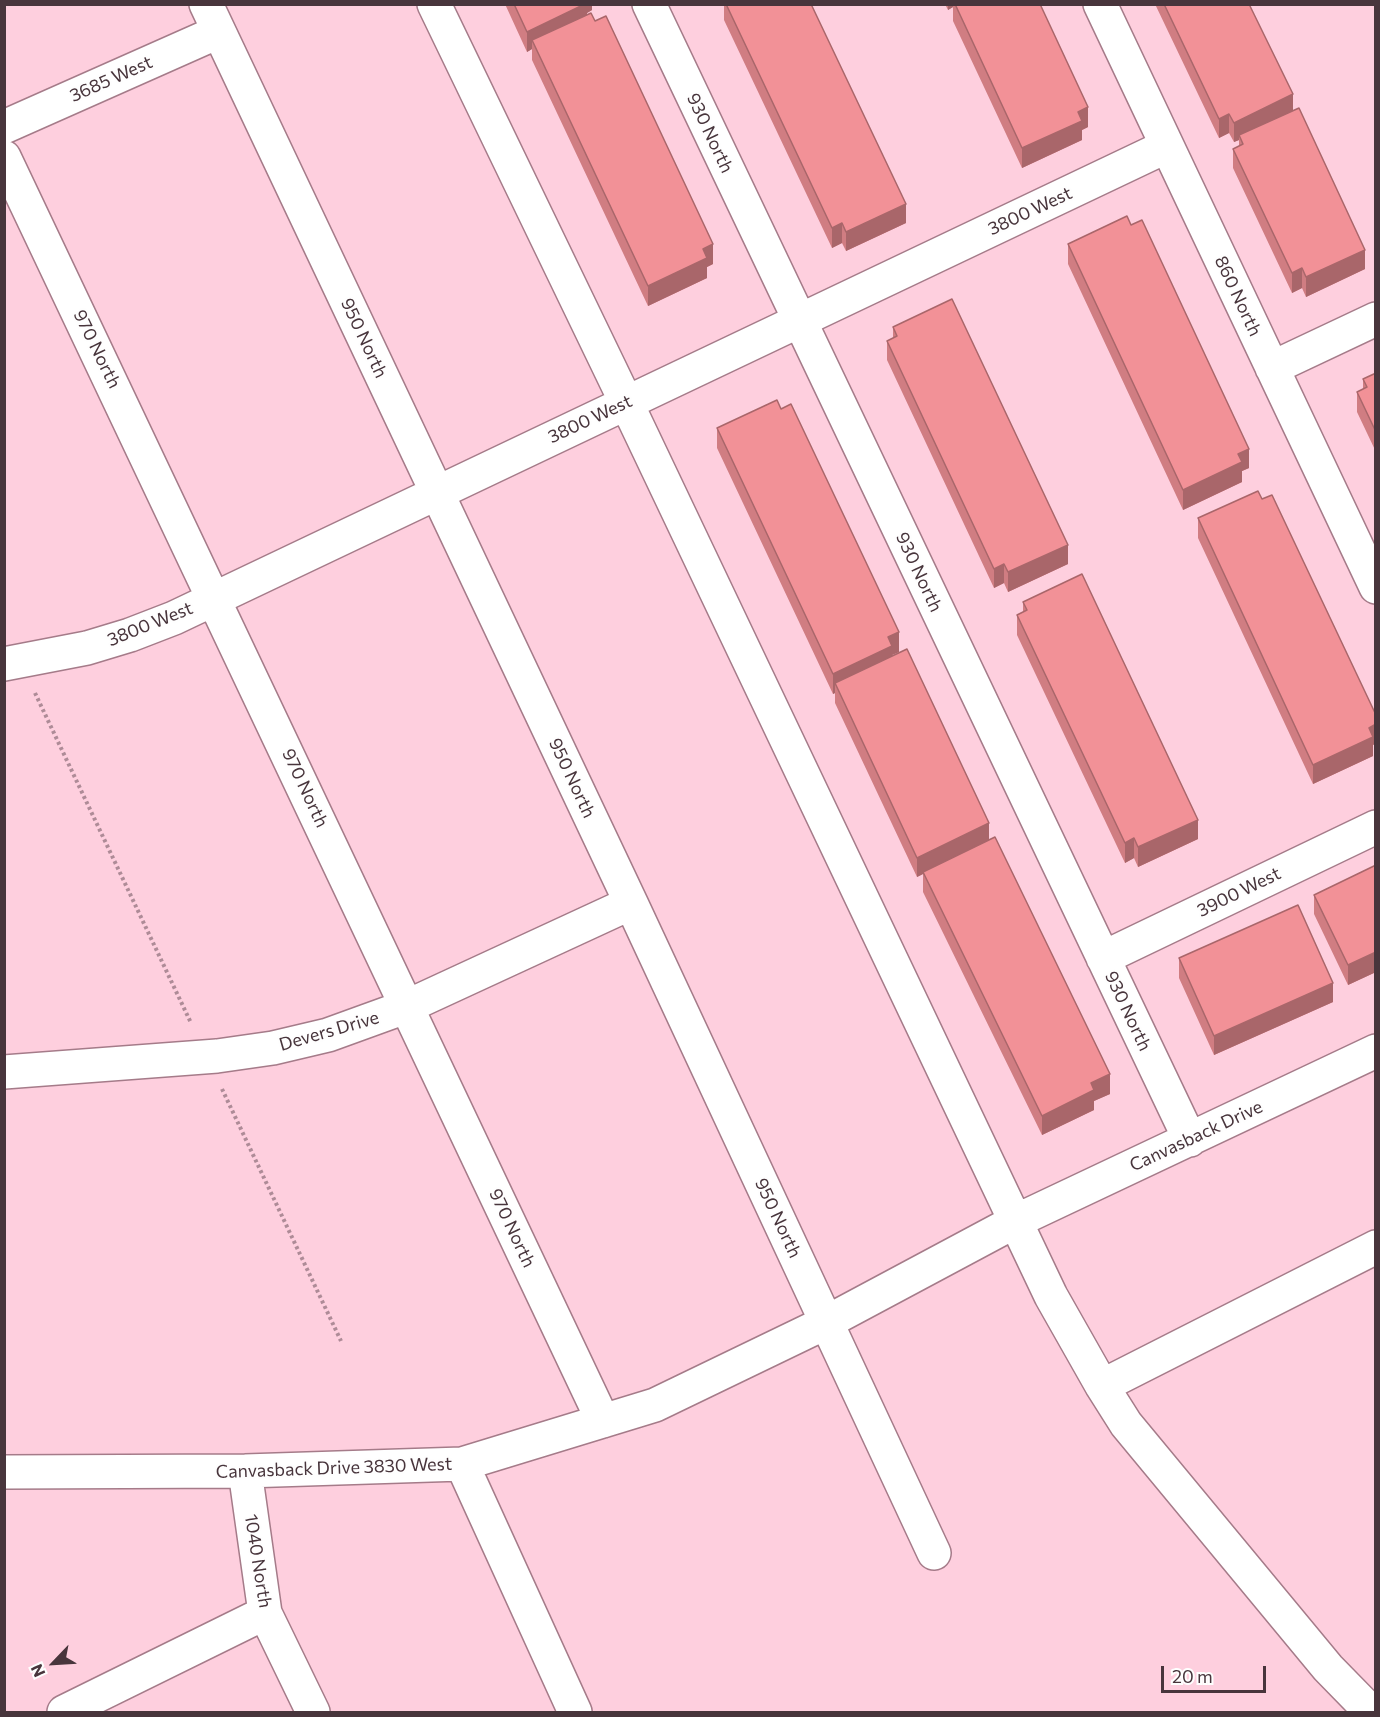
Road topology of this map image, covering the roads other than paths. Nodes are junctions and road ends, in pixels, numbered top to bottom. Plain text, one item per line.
1 (434, 4) edge
2 (649, 4) edge
3 (1100, 4) edge
4 (212, 18) edge
5 (4, 127) edge
6 (1167, 146) junction
7 (4, 157) edge
8 (1376, 319) edge
9 (799, 320) junction
10 (1272, 368) junction
11 (626, 402) junction
12 (437, 492) junction
13 (1376, 587) edge
14 (215, 597) junction
15 (4, 664) edge
16 (1376, 827) edge
17 (631, 903) junction
18 (1103, 958) junction
19 (408, 1006) junction
20 (1376, 1051) edge
21 (4, 1072) edge
22 (1190, 1140) junction
23 (1016, 1221) junction
24 (1376, 1247) edge
25 (827, 1322) junction
26 (1102, 1386) junction
27 (603, 1421) junction
28 (462, 1464) junction
29 (245, 1471) junction
30 (4, 1472) edge
31 (934, 1553) dead end
32 (265, 1613) junction
33 (64, 1713) edge
34 (313, 1713) edge
35 (575, 1713) edge
36 (1371, 1713) edge

1 - 11 street
2 - 9 street, 930 North
3 - 6 street, 860 North
4 - 5 street, 3685 West
4 - 12 street, 950 North
6 - 9 street, 3800 West
6 - 10 street, 860 North
7 - 14 street, 970 North
8 - 10 street
9 - 11 street, 3800 West
9 - 18 street, 930 North
10 - 13 street, 860 North
11 - 12 street, 3800 West
11 - 23 street
12 - 14 street, 3800 West
12 - 17 street, 950 North
14 - 15 street, 3800 West
14 - 19 street, 970 North
16 - 18 street, 3900 West
17 - 19 street, Devers Drive
17 - 25 street, 950 North
18 - 22 street, 930 North
19 - 21 street, Devers Drive
19 - 27 street, 970 North
20 - 22 street, Canvasback Drive
22 - 23 street, Canvasback Drive
23 - 25 street, Canvasback Drive
23 - 26 street
24 - 26 street
25 - 27 street, Canvasback Drive
25 - 31 street, 950 North
26 - 36 street
27 - 28 street, Canvasback Drive
28 - 29 street, Canvasback Drive 3830 West
28 - 35 street, Canvasback Drive 3830 West
29 - 30 street, Canvasback Drive 3830 West
29 - 32 street, 1040 North
32 - 33 street
32 - 34 street, 1040 North

